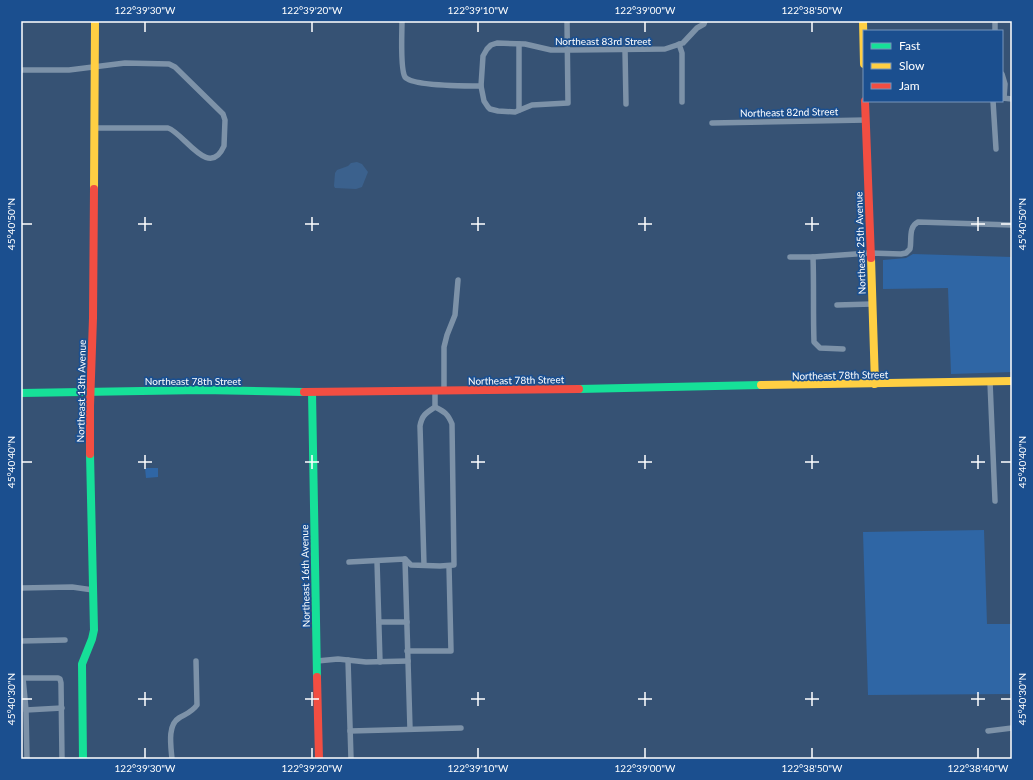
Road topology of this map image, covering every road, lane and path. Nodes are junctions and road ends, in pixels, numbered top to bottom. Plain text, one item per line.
1 (94, 21) edge
2 (402, 21) edge
3 (567, 21) edge
4 (705, 21) edge
5 (862, 21) edge
6 (863, 31) edge
7 (519, 44) junction
8 (679, 44) junction
9 (568, 50) junction
10 (625, 50) junction
11 (95, 67) junction
12 (21, 70) edge
13 (1003, 79) edge
14 (481, 86) junction
15 (1003, 98) edge
16 (1012, 99) edge
17 (682, 102) dead end
18 (865, 102) edge
19 (993, 102) edge
20 (626, 104) dead end
21 (519, 110) junction
22 (866, 120) junction
23 (712, 123) dead end
24 (94, 128) junction
25 (996, 149) dead end
26 (1012, 224) edge
27 (870, 253) junction
28 (790, 257) dead end
29 (813, 257) junction
30 (458, 280) dead end
31 (872, 304) junction
32 (837, 305) dead end
33 (843, 349) dead end
34 (1012, 381) edge
35 (990, 382) junction
36 (875, 384) junction
37 (435, 391) junction
38 (444, 391) junction
39 (90, 392) junction
40 (312, 392) junction
41 (21, 393) edge
42 (435, 407) junction
43 (995, 501) dead end
44 (405, 559) junction
45 (377, 561) junction
46 (349, 562) dead end
47 (424, 565) junction
48 (449, 566) junction
49 (21, 588) edge
50 (93, 590) junction
51 (379, 622) junction
52 (407, 622) junction
53 (65, 640) dead end
54 (21, 641) edge
55 (407, 651) junction
56 (348, 660) junction
57 (196, 661) dead end
58 (317, 661) junction
59 (408, 661) junction
60 (380, 662) junction
61 (62, 708) junction
62 (26, 710) junction
63 (461, 728) dead end
64 (1012, 728) edge
65 (410, 729) junction
66 (350, 730) junction
67 (988, 731) dead end
68 (27, 759) edge
69 (62, 759) edge
70 (83, 759) edge
71 (172, 759) edge
72 (319, 759) edge
73 (350, 759) edge

1 - 11 street, Northeast 13th Avenue
2 - 14 street
3 - 9 street
4 - 8 street, Northeast 83rd Street
5 - 6 street
7 - 9 street, Northeast 83rd Street
7 - 14 street, Northeast 83rd Street
7 - 21 street
8 - 10 street, Northeast 83rd Street
8 - 17 street
9 - 10 street, Northeast 83rd Street
9 - 21 street
10 - 20 street
11 - 12 street
11 - 24 street, Northeast 13th Avenue
11 - 24 street
13 - 15 street
14 - 21 street
15 - 16 street
18 - 22 street, Northeast 25th Avenue
19 - 25 street
22 - 23 street, Northeast 82nd Street
22 - 27 street, Northeast 25th Avenue
24 - 39 street, Northeast 13th Avenue
26 - 27 street
27 - 29 street
27 - 31 street, Northeast 25th Avenue
28 - 29 street
29 - 33 street
30 - 38 street
31 - 32 street
31 - 36 street, Northeast 25th Avenue
34 - 35 street, Northeast 78th Street
35 - 36 street, Northeast 78th Street
35 - 43 street
36 - 38 street, Northeast 78th Street
37 - 38 street, Northeast 78th Street
37 - 40 street, Northeast 78th Street
37 - 42 street
39 - 40 street, Northeast 78th Street
39 - 41 street, Northeast 78th Street
39 - 50 street, Northeast 13th Avenue
40 - 58 street, Northeast 16th Avenue
42 - 47 street
42 - 48 street
44 - 45 street
44 - 47 street
44 - 52 street
45 - 46 street
45 - 51 street
47 - 48 street
48 - 55 street
49 - 50 street
50 - 70 street, Northeast 13th Avenue
51 - 52 street
51 - 60 street
52 - 55 street
53 - 54 street
55 - 59 street
56 - 58 street
56 - 60 street
56 - 66 street
57 - 71 street
58 - 72 street, Northeast 16th Avenue
59 - 60 street
59 - 65 street
61 - 62 street
61 - 62 street
61 - 69 street
62 - 68 street
63 - 65 street
64 - 67 street
65 - 66 street
66 - 73 street

